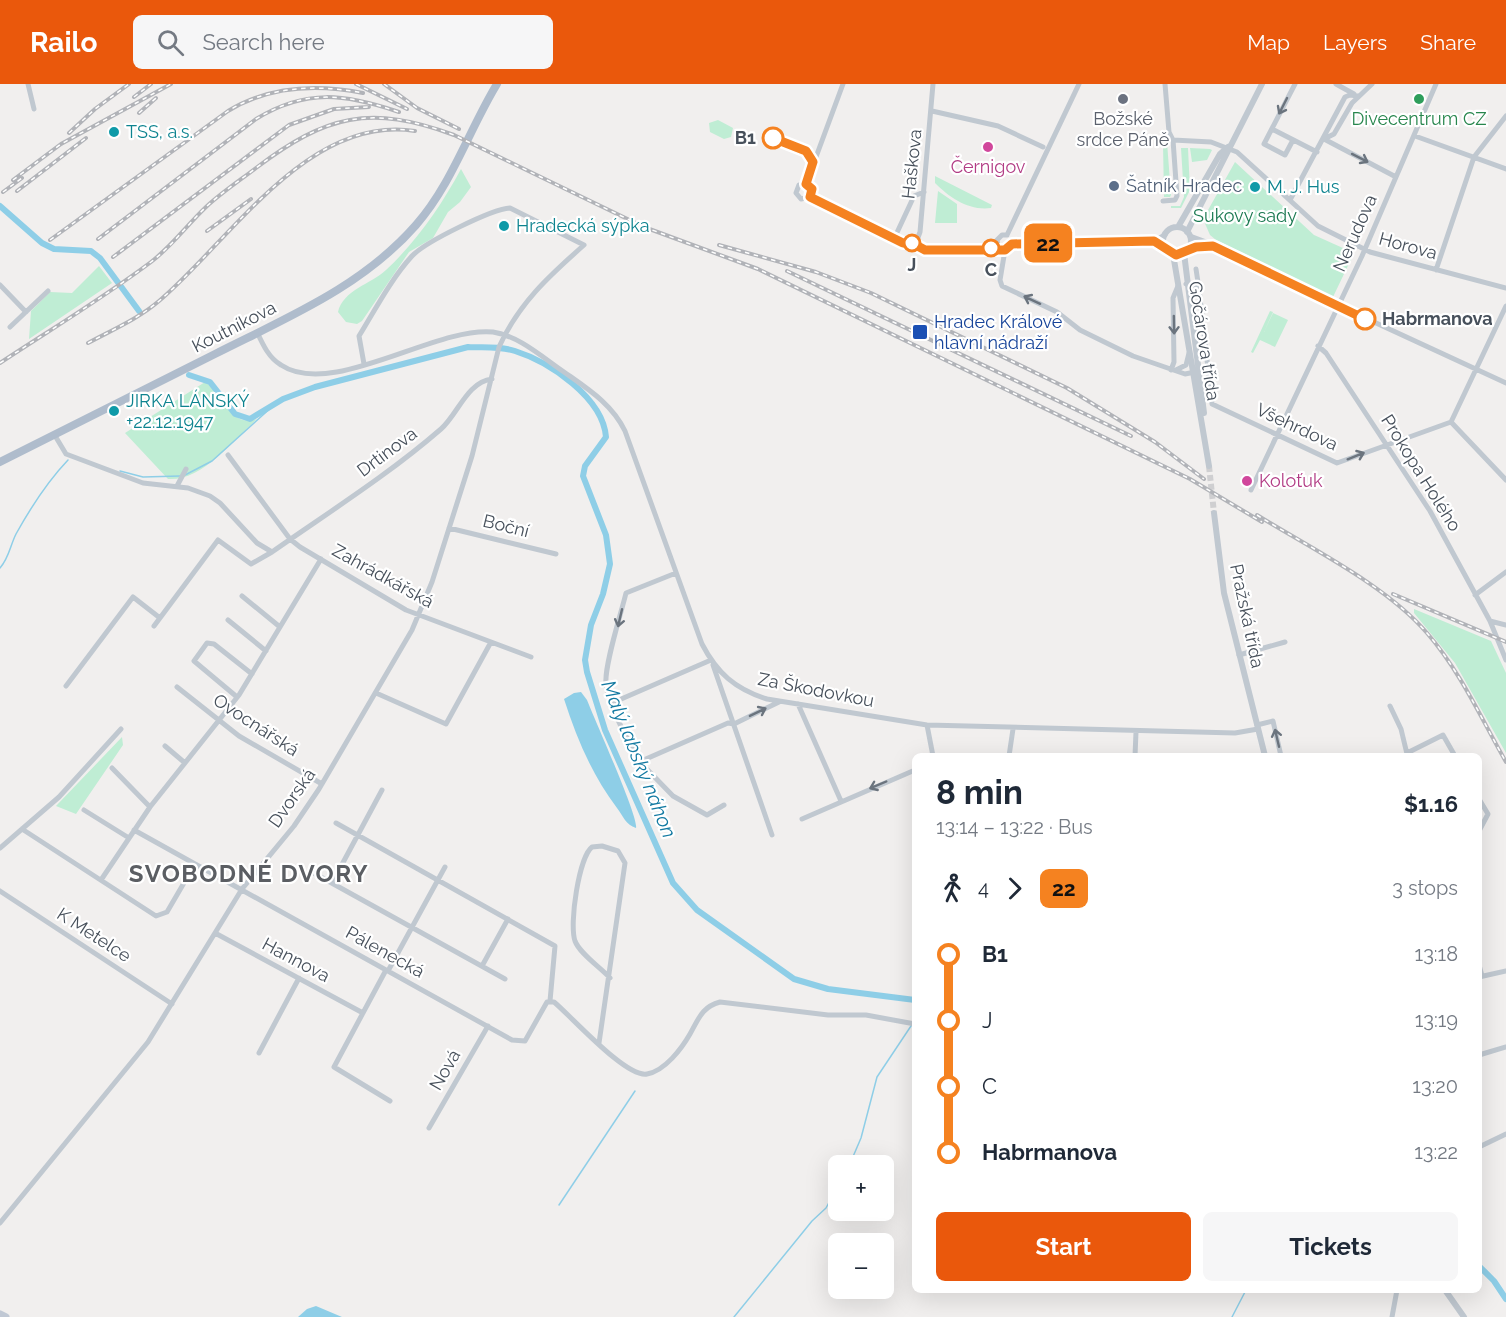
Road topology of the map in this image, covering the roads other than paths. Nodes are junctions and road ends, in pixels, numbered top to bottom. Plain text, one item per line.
1 (28, 84) edge
2 (497, 84) edge
3 (843, 84) edge
4 (933, 84) edge
5 (1079, 84) edge
6 (1165, 84) edge
7 (1295, 84) edge
8 (1336, 84) edge
9 (1372, 84) edge
10 (1436, 84) edge
11 (1259, 85) edge
12 (1358, 96) junction
13 (34, 109) dead end
14 (932, 111) junction
15 (1506, 116) edge
16 (1272, 129) junction
17 (1415, 136) junction
18 (1324, 139) junction
19 (1173, 140) junction
20 (1293, 140) junction
21 (1043, 147) dead end
22 (1228, 147) junction
23 (1317, 152) junction
24 (1474, 157) junction
25 (1506, 169) edge
26 (1396, 177) junction
27 (806, 184) junction
28 (924, 192) junction
29 (810, 197) junction
30 (1290, 200) junction
31 (1163, 201) dead end
32 (1179, 227) junction
33 (1189, 234) junction
34 (1165, 235) junction
35 (1007, 236) junction
36 (894, 239) junction
37 (1154, 241) junction
38 (1012, 244) junction
39 (1164, 246) junction
40 (1213, 246) junction
41 (1364, 249) junction
42 (1005, 250) junction
43 (1186, 251) junction
44 (1173, 254) junction
45 (1196, 269) dead end
46 (1436, 270) junction
47 (1183, 283) junction
48 (0, 285) edge
49 (1506, 288) edge
50 (1199, 289) junction
51 (48, 291) dead end
52 (1338, 306) junction
53 (1506, 306) edge
54 (26, 312) junction
55 (10, 327) dead end
56 (257, 332) junction
57 (505, 335) junction
58 (1189, 344) junction
59 (1318, 346) junction
60 (364, 364) junction
61 (1198, 365) junction
62 (1173, 370) junction
63 (1476, 370) junction
64 (1194, 374) junction
65 (492, 379) junction
66 (1506, 383) edge
67 (1212, 405) joint
68 (1451, 422) junction
69 (1204, 432) junction
70 (54, 435) junction
71 (1277, 435) junction
72 (1387, 444) junction
73 (228, 455) dead end
74 (0, 462) edge
75 (1209, 466) tunnel mouth
76 (186, 469) dead end
77 (1506, 480) edge
78 (177, 486) junction
79 (1251, 490) dead end
80 (1214, 513) tunnel mouth
81 (449, 528) junction
82 (290, 539) junction
83 (272, 552) junction
84 (556, 555) dead end
85 (321, 559) junction
86 (1506, 572) edge
87 (676, 573) junction
88 (1475, 595) junction
89 (242, 596) dead end
90 (418, 616) junction
91 (160, 618) junction
92 (228, 620) dead end
93 (1490, 621) junction
94 (1506, 625) edge
95 (154, 626) dead end
96 (280, 627) junction
97 (491, 642) junction
98 (1285, 642) dead end
99 (266, 651) junction
100 (1239, 655) junction
101 (531, 657) dead end
102 (1506, 660) edge
103 (712, 663) junction
104 (252, 674) junction
105 (66, 686) dead end
106 (177, 687) dead end
107 (376, 693) junction
108 (237, 698) junction
109 (781, 701) junction
110 (612, 703) junction
111 (798, 704) junction
112 (1390, 706) dead end
113 (219, 721) junction
114 (734, 723) junction
115 (927, 725) junction
116 (1258, 727) junction
117 (121, 729) dead end
118 (1013, 729) junction
119 (1136, 732) junction
120 (165, 746) dead end
121 (932, 753) edge
122 (1009, 753) edge
123 (1135, 753) edge
124 (1264, 753) edge
125 (1280, 753) edge
126 (1407, 753) edge
127 (1409, 753) edge
128 (1453, 753) edge
129 (639, 762) junction
130 (185, 763) junction
131 (111, 768) dead end
132 (912, 771) edge
133 (322, 784) junction
134 (382, 790) dead end
135 (379, 797) junction
136 (387, 801) dead end
137 (841, 801) junction
138 (1482, 804) edge
139 (724, 805) dead end
140 (150, 807) junction
141 (84, 810) dead end
142 (802, 819) dead end
143 (336, 824) dead end
144 (1482, 825) edge
145 (22, 829) junction
146 (134, 830) junction
147 (772, 835) dead end
148 (358, 836) junction
149 (129, 838) junction
150 (0, 848) edge
151 (195, 864) junction
152 (446, 867) dead end
153 (310, 871) dead end
154 (101, 880) junction
155 (438, 880) junction
156 (333, 883) junction
157 (242, 889) junction
158 (0, 891) edge
159 (508, 919) junction
160 (412, 927) junction
161 (215, 933) junction
162 (482, 966) junction
163 (387, 971) junction
164 (1506, 971) edge
165 (1482, 977) edge
166 (299, 978) junction
167 (505, 978) dead end
168 (610, 978) junction
169 (550, 1001) junction
170 (172, 1004) junction
171 (363, 1013) junction
172 (912, 1023) edge
173 (488, 1026) junction
174 (598, 1043) junction
175 (1506, 1047) edge
176 (259, 1053) dead end
177 (1482, 1054) edge
178 (390, 1101) dead end
179 (429, 1128) dead end
180 (1506, 1134) edge
181 (1482, 1146) edge
182 (0, 1223) edge
183 (1396, 1293) edge
184 (1447, 1293) edge
185 (0, 1314) edge
186 (6, 1317) edge
187 (1392, 1317) edge
188 (1464, 1317) edge

1 - 13 street
2 - 56 main road, Koutníkova
3 - 27 street
4 - 14 street, Haškova
5 - 35 street
6 - 19 street
7 -> 16 street
8 - 12 street
9 - 12 street
10 - 17 street, Nerudova
11 - 22 street
12 - 18 street
14 - 21 street
14 - 28 street, Haškova
15 - 24 street
16 - 20 street
16 - 20 street
17 - 24 street
17 - 26 street, Nerudova
18 - 23 street
18 -> 26 street
19 - 22 street
19 - 31 street
20 - 23 street
22 - 30 street, Horova
22 - 32 street
22 - 33 street
23 - 30 street
24 - 25 street
24 - 46 street
26 - 41 street, Nerudova
27 - 29 street
27 - 29 street
28 - 36 street
28 - 36 street, Haškova
29 - 36 street
30 - 41 street, Horova
32 - 33 street
32 - 34 street
33 - 40 street
33 - 43 street
34 - 37 street
34 - 39 street
35 - 38 street
35 - 42 street
37 - 38 street
37 - 39 street
38 - 42 street
39 - 44 street
40 - 43 street
40 - 52 street
41 - 46 street, Horova
41 - 52 street, Nerudova
62 -> 42 street
43 - 44 street
43 - 47 street, Gočárova třída
44 - 47 street, Gočárova třída
45 - 50 street, Gočárova třída
46 - 49 street, Horova
47 - 50 street, Gočárova třída
47 - 58 street, Gočárova třída
47 - 61 street, Gočárova třída
47 -> 62 street
48 - 54 street
50 - 67 street, Gočárova třída
51 - 54 street
52 - 59 street, Nerudova
52 - 63 street
53 - 63 street
54 - 55 street
56 - 60 street, Za Škodovkou
56 - 70 main road, Koutníkova
57 - 60 street, Za Škodovkou
57 - 60 street
57 - 65 street, Dvorská
57 - 87 street, Za Škodovkou
58 - 62 street
58 - 64 street, Gočárova třída
59 - 71 street, Nerudova
59 - 72 street, Prokopa Holého
61 - 64 street
61 - 69 street, Gočárova třída
62 - 64 street
63 - 66 street
63 - 68 street
64 - 69 street, Gočárova třída
65 - 81 street, Dvorská
65 - 82 street, Drtinova
67 - 71 street, Všehrdova
68 - 72 street, Všehrdova
68 - 77 street
69 - 75 street, Gočárova třída
70 - 74 main road, Koutníkova
70 - 78 street
71 -> 72 street, Všehrdova
71 - 79 street, Nerudova
72 - 88 street, Prokopa Holého
73 - 82 street, Zahrádkářská
76 - 78 street
78 - 83 street
80 - 100 street, Pražská třída
81 - 84 street, Boční
81 - 90 street, Dvorská
82 - 83 street
82 - 85 street, Zahrádkářská
83 - 91 street
85 - 90 street, Zahrádkářská
85 - 96 street
86 - 88 street
87 - 103 street, Za Škodovkou
87 -> 110 street
88 - 93 street, Prokopa Holého
89 - 96 street
90 - 97 street, Zahrádkářská
90 - 107 street, Dvorská
91 - 95 street
91 - 105 street
92 - 99 street
93 - 94 street
93 - 102 street, Prokopa Holého
96 - 99 street
97 - 101 street, Zahrádkářská
97 - 107 street
98 - 100 street
99 - 104 street
100 - 116 street, Pražská třída
103 - 109 street, Za Škodovkou
103 - 110 street
103 - 114 street
104 - 108 street
104 - 108 street
106 - 113 street, Ovocnářská
107 - 133 street, Dvorská
108 - 113 street
109 - 111 street, Za Škodovkou
114 -> 109 street
110 - 129 street
111 - 115 street, Za Škodovkou
111 - 137 street
112 - 126 street
113 - 130 street
113 - 133 street, Ovocnářská
114 - 129 street
114 - 147 street
115 - 118 street, Za Škodovkou
115 - 121 street
116 - 119 street, Za Škodovkou
116 - 124 street, Pražská třída
125 -> 116 street
117 - 145 street
118 - 119 street, Za Škodovkou
118 - 122 street
119 - 123 street
120 - 130 street
127 - 128 street
129 - 139 street
130 - 140 street
131 - 140 street
132 -> 137 street
133 - 157 street, Dvorská
134 - 135 street
135 - 136 street
135 - 148 street
137 - 142 street
138 - 144 street
140 - 146 street
141 - 149 street
143 - 148 street
145 - 150 street
145 - 154 street
146 - 149 street
146 - 151 street, Pálenecká
148 - 155 street
148 - 156 street
149 - 154 street
151 - 154 street
151 - 157 street, Pálenecká
152 - 155 street
153 - 156 street
155 - 159 street
155 - 160 street
156 - 160 street
157 - 161 street, Dvorská
157 - 163 street, Pálenecká
158 - 170 street, K Metelce
159 - 162 street
159 - 169 street
160 - 162 street
160 - 163 street
161 - 166 street, Hannova
161 - 170 street, Dvorská
162 - 167 street
163 - 171 street
163 - 173 street, Pálenecká
164 - 165 street
166 - 171 street, Hannova
166 - 176 street
168 - 168 street
168 - 174 street
169 - 173 street, Pálenecká
169 - 174 street
170 - 182 street, Dvorská
171 - 178 street
172 - 174 street
173 - 179 street, Nová
175 - 177 street
180 - 181 street
183 - 187 street
184 - 188 street
185 - 186 main road

